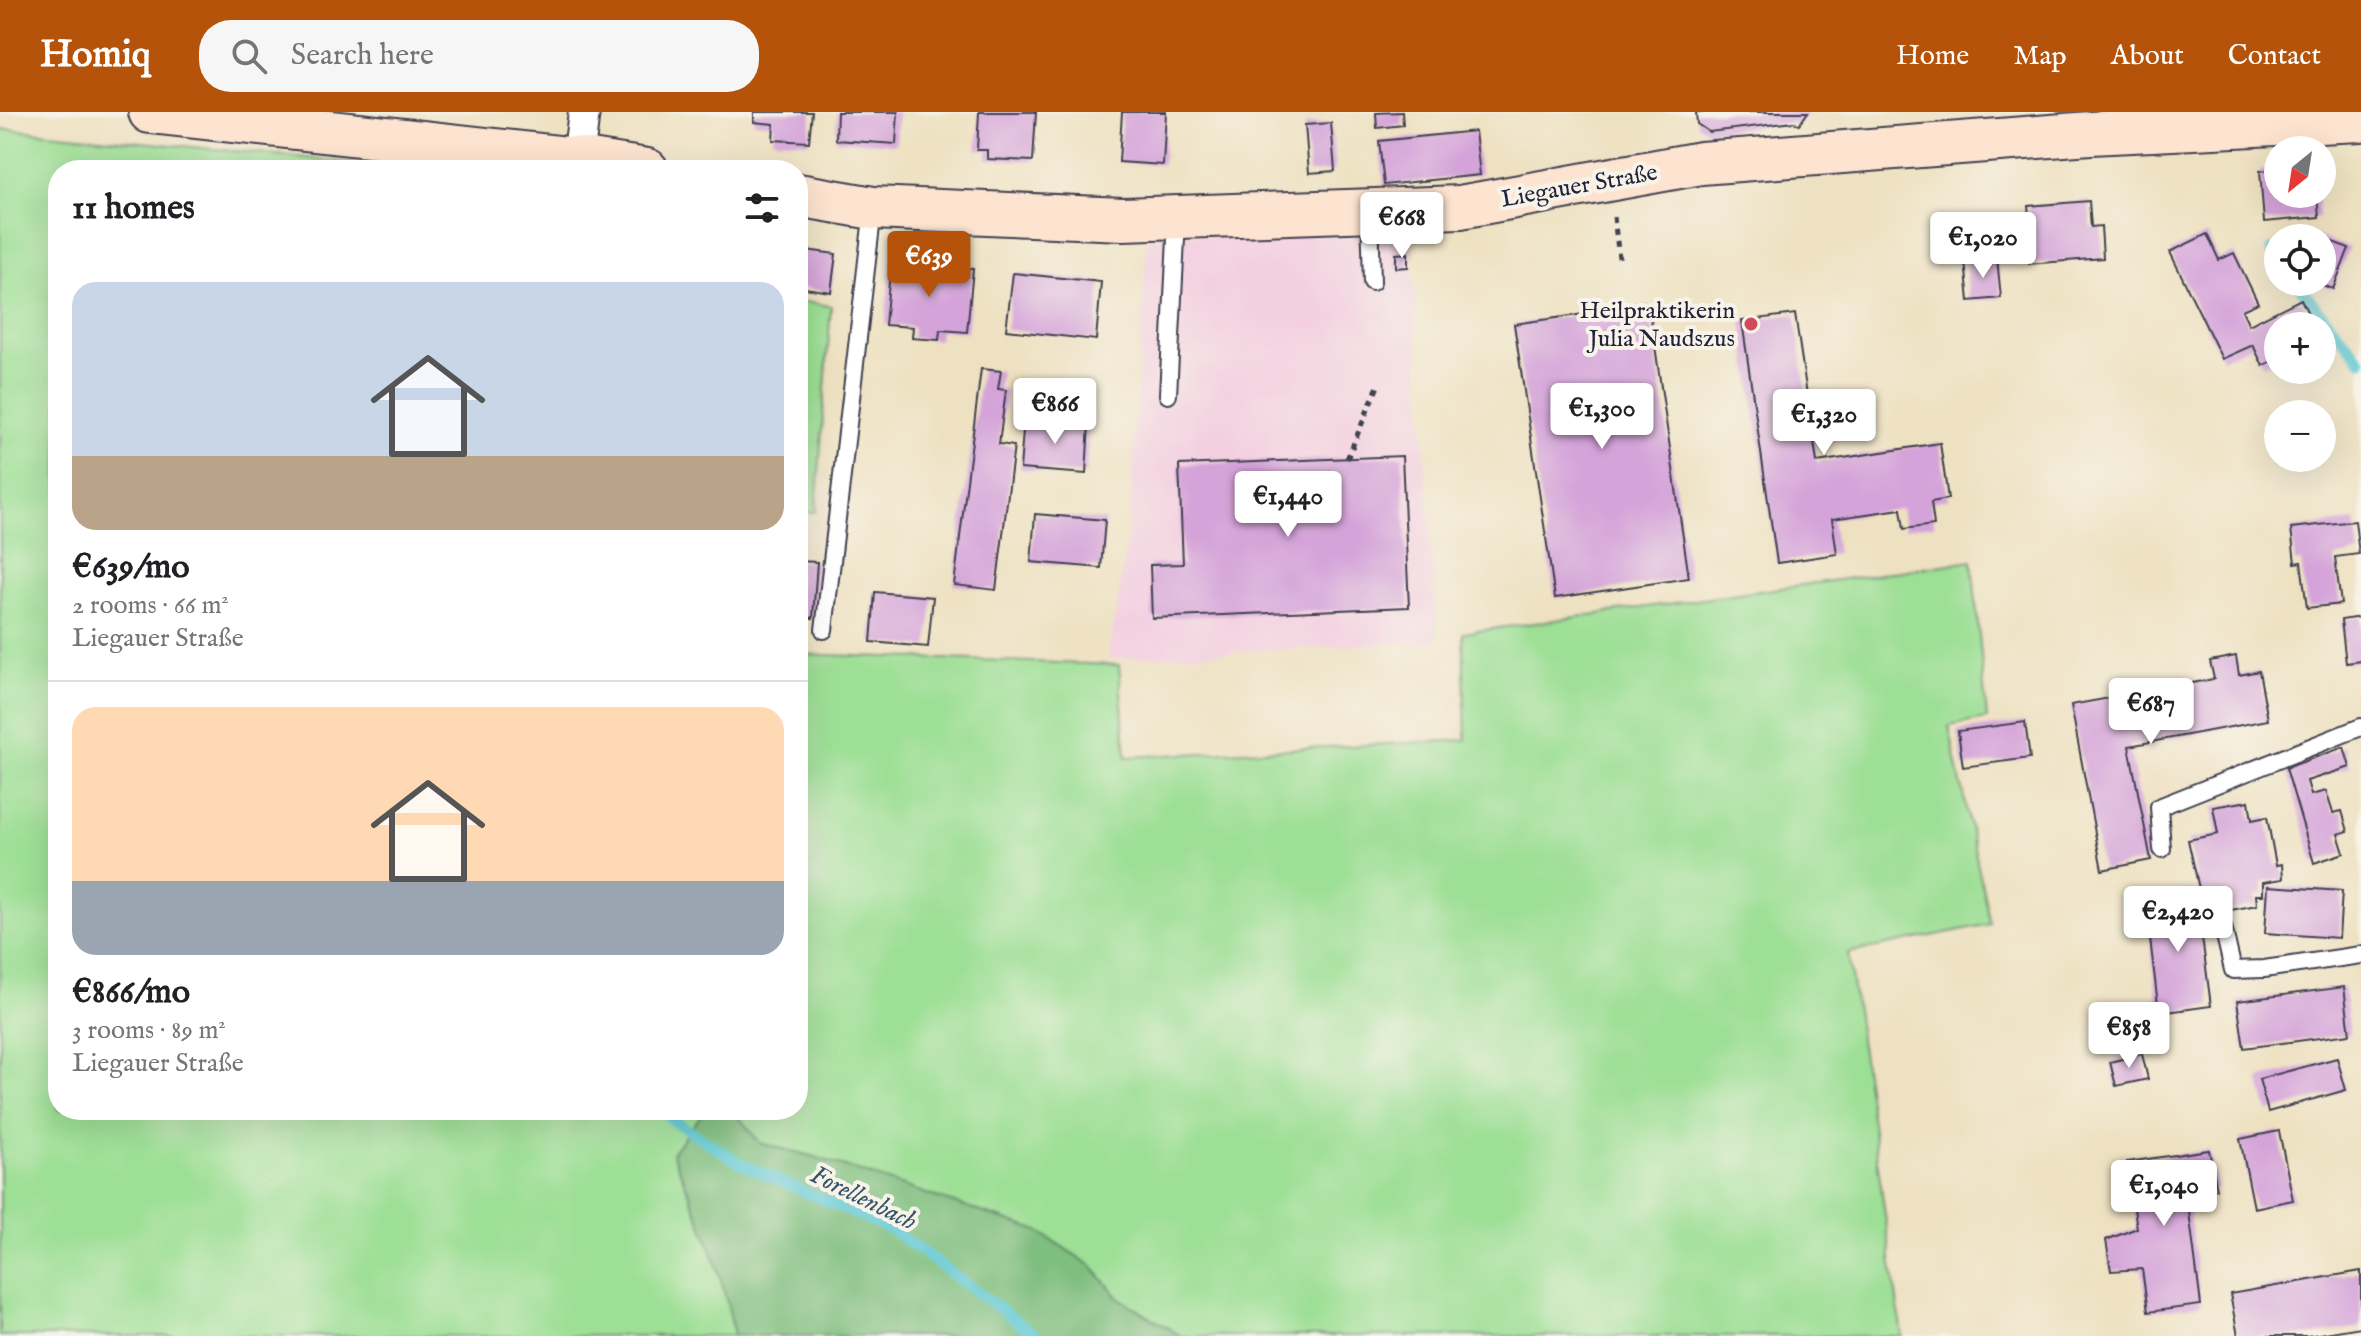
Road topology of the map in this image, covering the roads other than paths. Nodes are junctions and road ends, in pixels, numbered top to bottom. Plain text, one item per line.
1 (150, 112) edge
2 (584, 112) edge
3 (2361, 120) edge
4 (2106, 122) edge
5 (578, 159) junction
6 (584, 160) edge
7 (808, 197) edge
8 (873, 208) junction
9 (1370, 211) junction
10 (1177, 219) junction
11 (1372, 282) dead end
12 (1168, 395) dead end
13 (824, 630) dead end
14 (2361, 727) edge
15 (2162, 849) dead end
16 (2223, 927) dead end
17 (2361, 955) edge

1 - 5 main road
2 - 5 street
3 - 4 main road, Liegauer Straße
4 - 9 main road, Liegauer Straße
5 - 6 main road
7 - 8 main road, Liegauer Straße
8 - 10 main road, Liegauer Straße
8 - 13 lane
9 - 10 main road, Liegauer Straße
9 - 11 lane
10 - 12 lane
14 - 15 lane
16 - 17 lane

